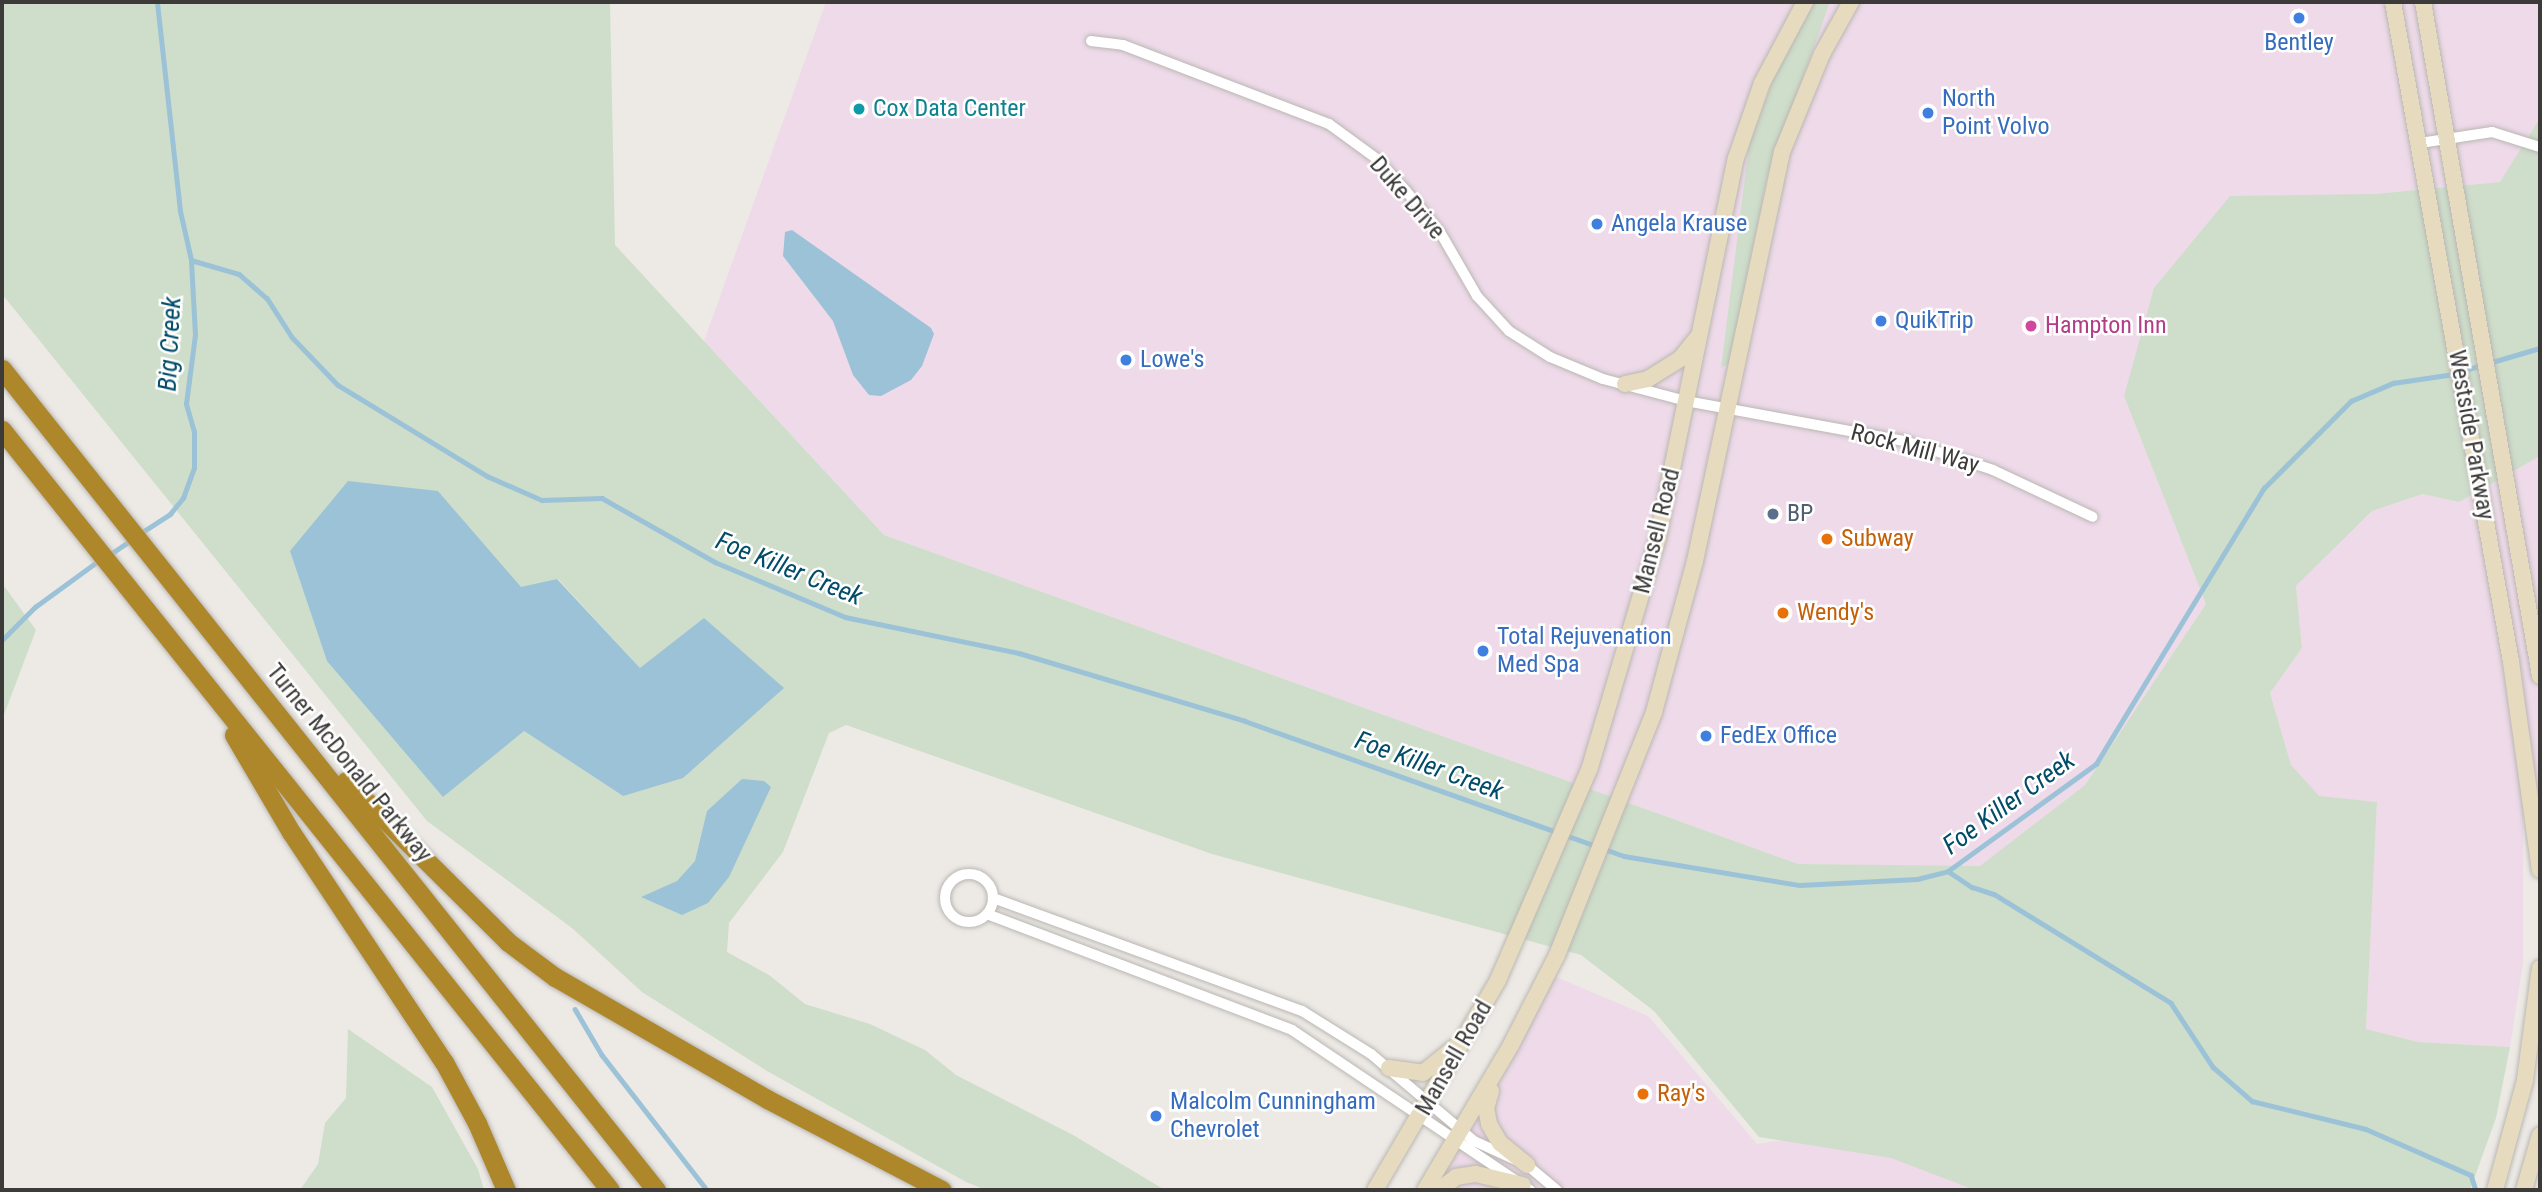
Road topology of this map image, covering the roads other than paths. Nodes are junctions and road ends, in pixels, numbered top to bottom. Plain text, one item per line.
1 (1805, 2) edge
2 (1852, 2) edge
3 (2393, 2) edge
4 (2423, 2) edge
5 (1091, 41) dead end
6 (2446, 139) junction
7 (2420, 143) junction
8 (2540, 148) edge
9 (1699, 336) junction
10 (2, 369) edge
11 (1625, 384) junction
12 (1686, 401) junction
13 (1727, 409) junction
14 (2, 430) edge
15 (2093, 517) dead end
16 (2536, 624) edge
17 (2539, 656) edge
18 (2511, 662) junction
19 (197, 674) junction
20 (2540, 676) edge
21 (287, 725) junction
22 (2540, 870) edge
23 (993, 898) junction
24 (987, 914) junction
25 (2540, 968) edge
26 (1475, 1024) junction
27 (1511, 1045) junction
28 (1389, 1068) junction
29 (1426, 1110) junction
30 (2540, 1135) edge
31 (1458, 1136) junction
32 (1527, 1165) junction
33 (1527, 1188) edge
34 (506, 1190) edge
35 (610, 1190) edge
36 (656, 1190) edge
37 (942, 1190) edge
38 (1375, 1190) edge
39 (1425, 1190) edge
40 (1438, 1190) edge
41 (1557, 1190) edge
42 (2495, 1190) edge
43 (2524, 1190) edge

1 - 9 main road, Mansell Road
2 - 13 main road, Mansell Road
3 - 7 main road, Westside Parkway
4 - 6 main road, Westside Parkway
5 - 11 street, Duke Drive
6 - 7 street
6 - 8 street
6 - 16 main road, Westside Parkway
7 - 18 main road, Westside Parkway
9 - 11 main road
9 - 12 main road, Mansell Road
10 - 21 highway, Turner McDonald Parkway
11 - 12 street, Duke Drive
12 - 13 street, Rock Mill Way
12 - 26 main road, Mansell Road
13 - 15 street, Rock Mill Way
13 - 27 main road, Mansell Road
14 - 19 highway
16 - 17 main road, Westside Parkway
17 - 18 main road
17 - 20 main road, Westside Parkway
18 - 22 main road, Westside Parkway
19 - 34 highway
19 - 35 highway
21 - 36 highway, Turner McDonald Parkway
21 - 37 highway
23 - 24 street
23 - 24 street
23 - 28 street
24 - 29 street
25 - 42 main road
26 - 28 main road
26 - 29 main road, Mansell Road
27 - 31 main road, Mansell Road
27 - 32 main road
28 - 29 street
29 - 31 street
29 - 31 street
29 - 38 main road, Mansell Road
30 - 43 main road
31 - 32 street
31 - 33 street
31 - 39 main road, Mansell Road
32 - 41 street
33 - 40 main road

